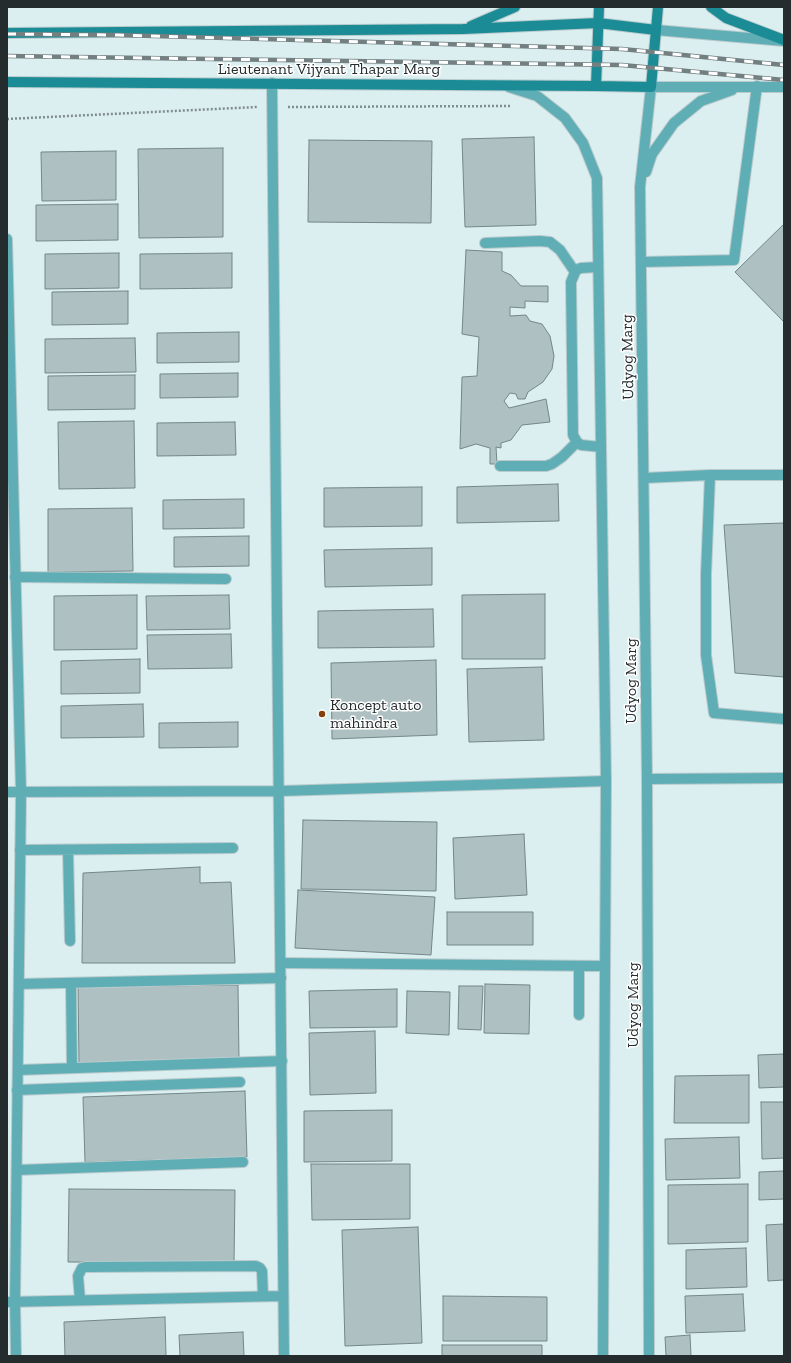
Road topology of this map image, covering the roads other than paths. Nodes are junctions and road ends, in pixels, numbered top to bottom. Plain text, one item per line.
1 (515, 7) edge
2 (599, 7) edge
3 (658, 7) edge
4 (711, 7) edge
5 (598, 23) junction
6 (463, 29) junction
7 (656, 30) junction
8 (7, 33) edge
9 (784, 40) edge
10 (7, 82) edge
11 (272, 83) junction
12 (505, 85) junction
13 (596, 86) junction
14 (757, 86) junction
15 (651, 87) junction
16 (739, 87) junction
17 (784, 87) edge
18 (640, 187) junction
19 (7, 239) edge
20 (485, 243) dead end
21 (641, 262) junction
22 (598, 268) junction
23 (575, 272) junction
24 (577, 442) junction
25 (601, 447) junction
26 (500, 466) dead end
27 (710, 475) junction
28 (784, 475) edge
29 (644, 478) junction
30 (16, 577) junction
31 (226, 579) dead end
32 (784, 719) edge
33 (784, 778) edge
34 (647, 779) junction
35 (606, 781) junction
36 (280, 791) junction
37 (7, 792) edge
38 (21, 792) junction
39 (233, 848) dead end
40 (20, 850) junction
41 (68, 850) junction
42 (70, 941) dead end
43 (281, 962) junction
44 (579, 966) junction
45 (605, 966) junction
46 (281, 978) junction
47 (71, 983) junction
48 (18, 984) junction
49 (579, 1015) dead end
50 (282, 1061) junction
51 (72, 1068) junction
52 (18, 1070) junction
53 (240, 1082) dead end
54 (17, 1090) junction
55 (243, 1162) dead end
56 (16, 1170) junction
57 (262, 1296) junction
58 (283, 1296) junction
59 (80, 1300) junction
60 (11, 1302) edge
61 (16, 1356) edge
62 (284, 1356) edge
63 (603, 1356) edge
64 (649, 1356) edge

1 - 6 main road
2 - 5 main road
3 - 7 main road, Udyog Marg
4 - 9 main road
5 - 6 main road
5 - 7 main road
5 - 13 main road
6 - 8 main road
7 - 9 street
7 - 15 main road, Udyog Marg
10 - 11 main road, Lieutenant Vijyant Thapar Marg
11 - 12 main road, Lieutenant Vijyant Thapar Marg
11 - 36 street
12 - 13 main road, Lieutenant Vijyant Thapar Marg
12 - 22 street, Udyog Marg
13 - 15 main road, Lieutenant Vijyant Thapar Marg
14 - 16 street
14 - 17 street
14 - 21 street
15 - 16 street
15 - 18 street, Udyog Marg
16 - 18 street
18 - 21 street, Udyog Marg
19 - 30 street
20 - 23 street
21 - 29 street, Udyog Marg
22 - 23 street
22 - 25 street, Udyog Marg
23 - 24 street
24 - 25 street
24 - 26 street
25 - 35 street, Udyog Marg
27 - 28 street
27 - 29 street
27 - 32 street
29 - 34 street, Udyog Marg
30 - 31 street
30 - 38 street
33 - 34 street
34 - 64 street, Udyog Marg
35 - 36 street
35 - 45 street, Udyog Marg
36 - 38 street
36 - 43 street
37 - 38 street
38 - 40 street
39 - 41 street
40 - 41 street
40 - 48 street
41 - 42 street
43 - 44 street
43 - 46 street
44 - 45 street
44 - 49 street
45 - 63 street, Udyog Marg
46 - 47 street
46 - 50 street
47 - 48 street
47 - 51 street
48 - 52 street
50 - 51 street
50 - 58 street
51 - 52 street
52 - 54 street
53 - 54 street
54 - 56 street
55 - 56 street
56 - 60 street
57 - 58 street
57 - 59 street
57 - 59 street
58 - 62 street
59 - 60 street
60 - 61 street

